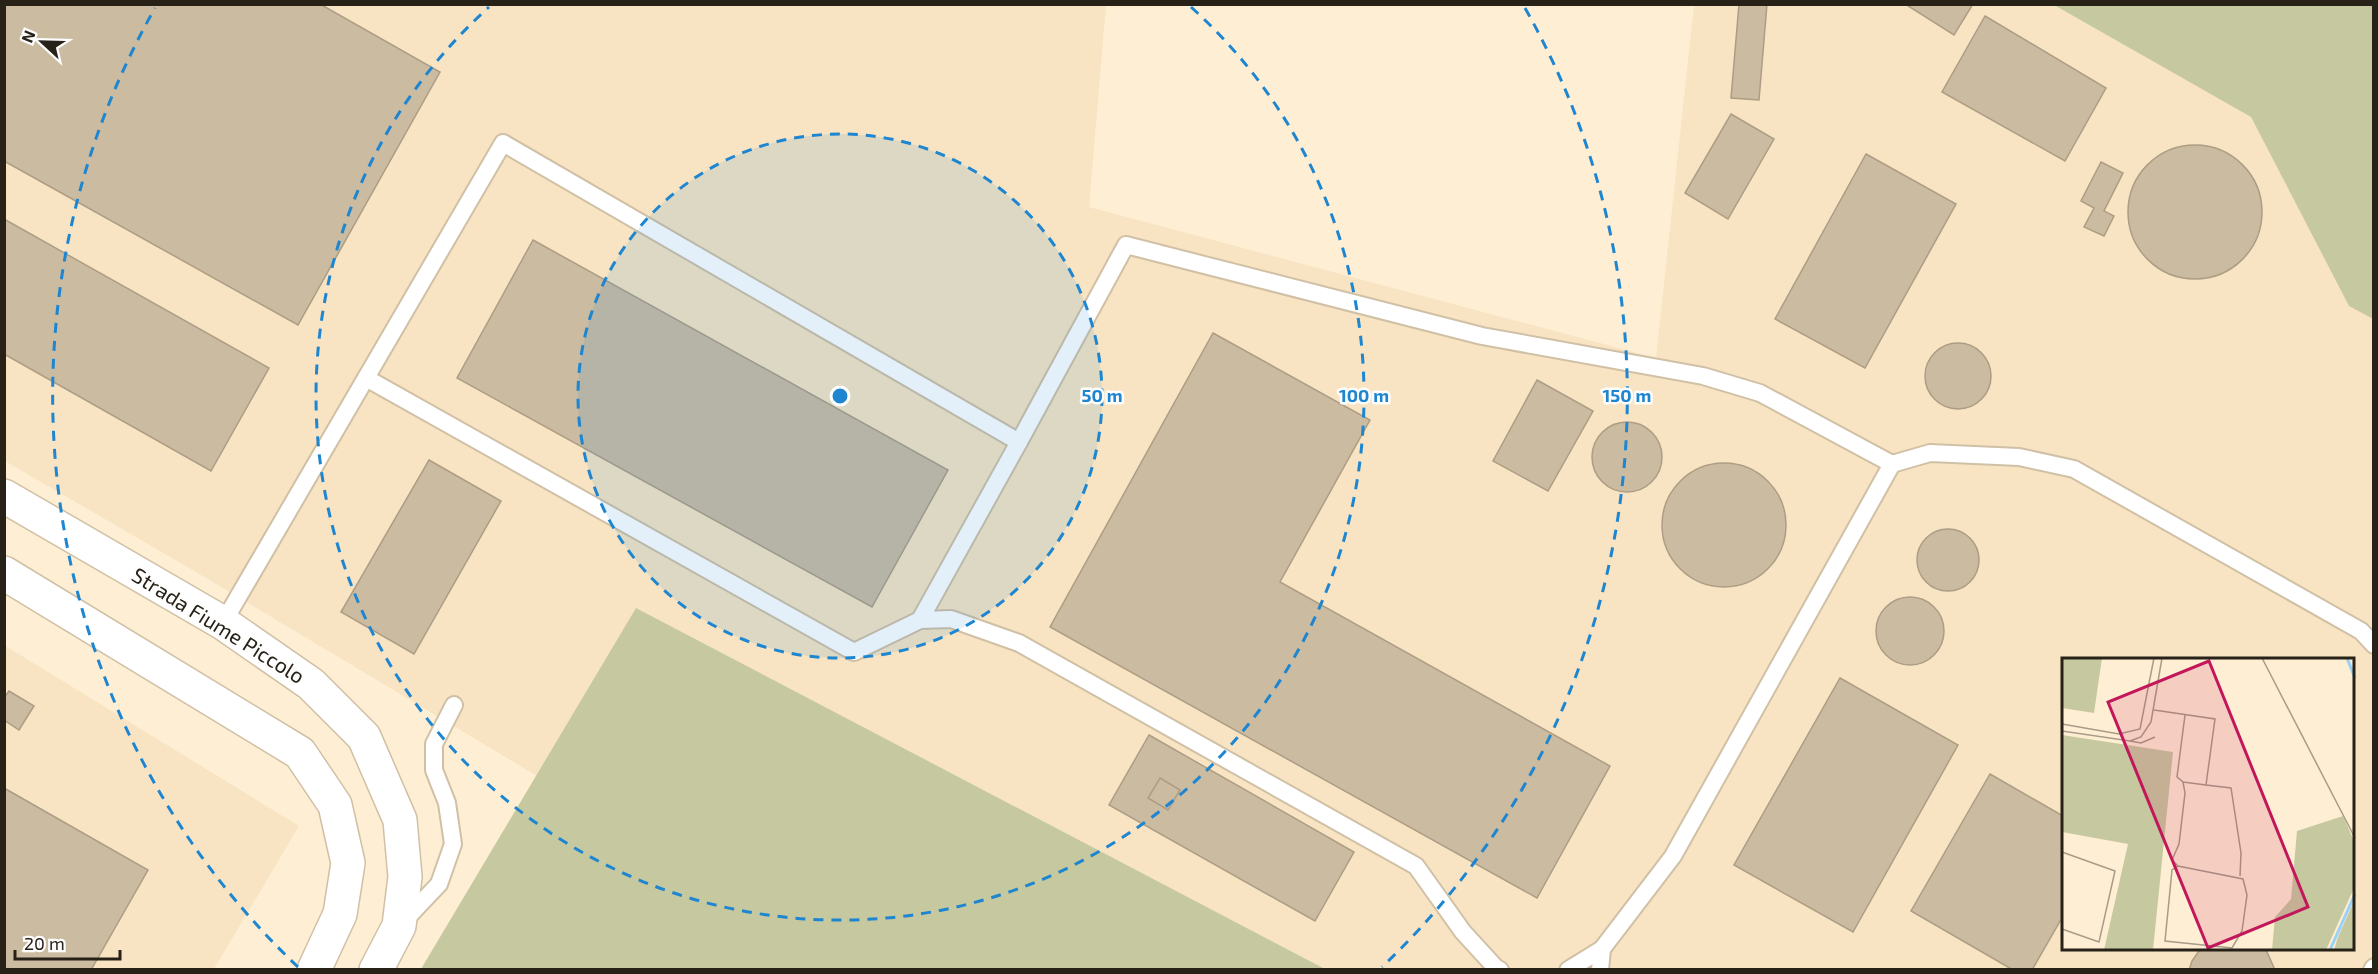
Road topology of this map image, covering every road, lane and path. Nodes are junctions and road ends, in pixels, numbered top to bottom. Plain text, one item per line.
1 (366, 378) junction
2 (1018, 442) junction
3 (1892, 464) junction
4 (4, 496) edge
5 (4, 573) edge
6 (920, 620) junction
7 (223, 623) junction
8 (2373, 645) edge
9 (454, 705) dead end
10 (399, 926) junction
11 (1602, 948) junction
12 (314, 969) edge
13 (376, 969) edge
14 (1500, 969) edge
15 (1568, 969) edge
16 (1600, 969) edge

1 - 2 lane
1 - 6 lane
1 - 7 lane
2 - 3 lane
2 - 6 lane
3 - 8 lane
3 - 11 lane
4 - 7 main road, Strada Fiume Piccolo
5 - 12 main road
6 - 14 lane
7 - 10 main road, Strada Fiume Piccolo
9 - 10 lane
10 - 13 main road, Strada Fiume Piccolo
11 - 15 lane
11 - 16 lane

